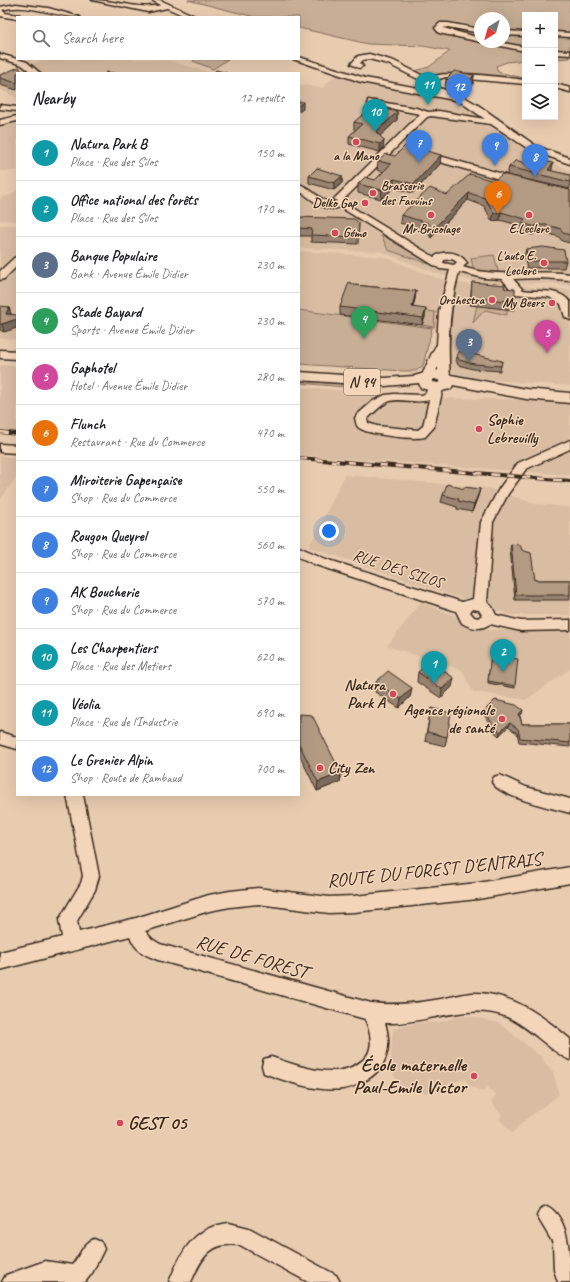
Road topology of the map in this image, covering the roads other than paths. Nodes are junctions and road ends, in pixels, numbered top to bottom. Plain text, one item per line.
1 (95, 0) edge
2 (154, 0) edge
3 (167, 7) junction
4 (148, 10) junction
5 (0, 11) edge
6 (71, 16) edge
7 (141, 16) edge
8 (190, 16) edge
9 (16, 17) edge
10 (474, 30) edge
11 (510, 33) edge
12 (522, 34) edge
13 (558, 34) edge
14 (570, 35) edge
15 (474, 39) edge
16 (510, 46) edge
17 (522, 48) edge
18 (558, 52) edge
19 (570, 53) edge
20 (0, 56) edge
21 (15, 60) junction
22 (300, 60) edge
23 (0, 66) edge
24 (359, 66) dead end
25 (28, 67) edge
26 (522, 82) edge
27 (425, 87) junction
28 (558, 87) edge
29 (570, 90) edge
30 (371, 102) dead end
31 (0, 107) edge
32 (16, 109) edge
33 (427, 114) junction
34 (15, 118) edge
35 (495, 121) junction
36 (0, 123) edge
37 (391, 146) junction
38 (548, 156) junction
39 (570, 161) edge
40 (570, 168) edge
41 (527, 184) edge
42 (300, 187) edge
43 (300, 188) edge
44 (336, 199) junction
45 (413, 248) junction
46 (445, 256) junction
47 (16, 261) edge
48 (450, 274) junction
49 (0, 277) edge
50 (570, 278) edge
51 (510, 281) junction
52 (570, 315) edge
53 (444, 332) junction
54 (0, 354) edge
55 (16, 355) edge
56 (300, 377) edge
57 (436, 382) junction
58 (570, 398) edge
59 (570, 444) edge
60 (0, 448) edge
61 (16, 449) edge
62 (300, 552) edge
63 (480, 605) junction
64 (464, 608) junction
65 (488, 618) junction
66 (570, 626) edge
67 (0, 738) edge
68 (16, 742) edge
69 (500, 782) dead end
70 (75, 796) edge
71 (570, 806) edge
72 (570, 875) edge
73 (136, 926) junction
74 (72, 942) junction
75 (0, 961) edge
76 (370, 1012) junction
77 (570, 1051) edge
78 (271, 1066) dead end
79 (547, 1216) dead end
80 (94, 1249) dead end
81 (13, 1282) edge
82 (180, 1282) edge
83 (329, 1282) edge
84 (569, 1282) edge

1 - 4 street
2 - 3 street
3 - 4 street
3 - 8 street
4 - 7 street
5 - 6 street
5 - 9 street
10 - 15 street
11 - 12 street
13 - 14 street
16 - 17 street
18 - 19 street
20 - 21 street
21 - 23 street
21 - 25 street
22 - 27 street
24 - 27 street
26 - 27 street
27 - 35 street
27 - 35 street
28 - 29 street
30 - 33 street
31 - 32 street
33 - 35 street
33 - 37 street
34 - 36 street
35 - 38 street
35 - 38 street
37 - 41 street
37 - 44 street
38 - 39 street
38 - 40 street
42 - 44 street
43 - 44 street
44 - 45 street
45 - 46 street
45 - 48 street
46 - 48 street
46 - 48 street
47 - 49 street
48 - 51 street
48 - 53 street
50 - 51 street
51 - 52 street
53 - 57 street
53 - 57 street
54 - 55 main road
56 - 57 main road, N 94
57 - 57 street
57 - 58 main road, N 94
59 - 63 street
60 - 61 street
62 - 64 street, RUE DES SILOS
63 - 64 street
63 - 65 street
64 - 65 street
65 - 66 street
67 - 68 street
69 - 71 street
70 - 74 street
72 - 73 street, ROUTE DU FOREST D'ENTRAIS
73 - 74 street, ROUTE DU FOREST D'ENTRAIS
73 - 76 street, RUE DE FOREST
74 - 75 street, ROUTE DU FOREST D'ENTRAIS
76 - 77 street, RUE DE FOREST
76 - 78 street
79 - 84 street
80 - 81 street
82 - 83 street

